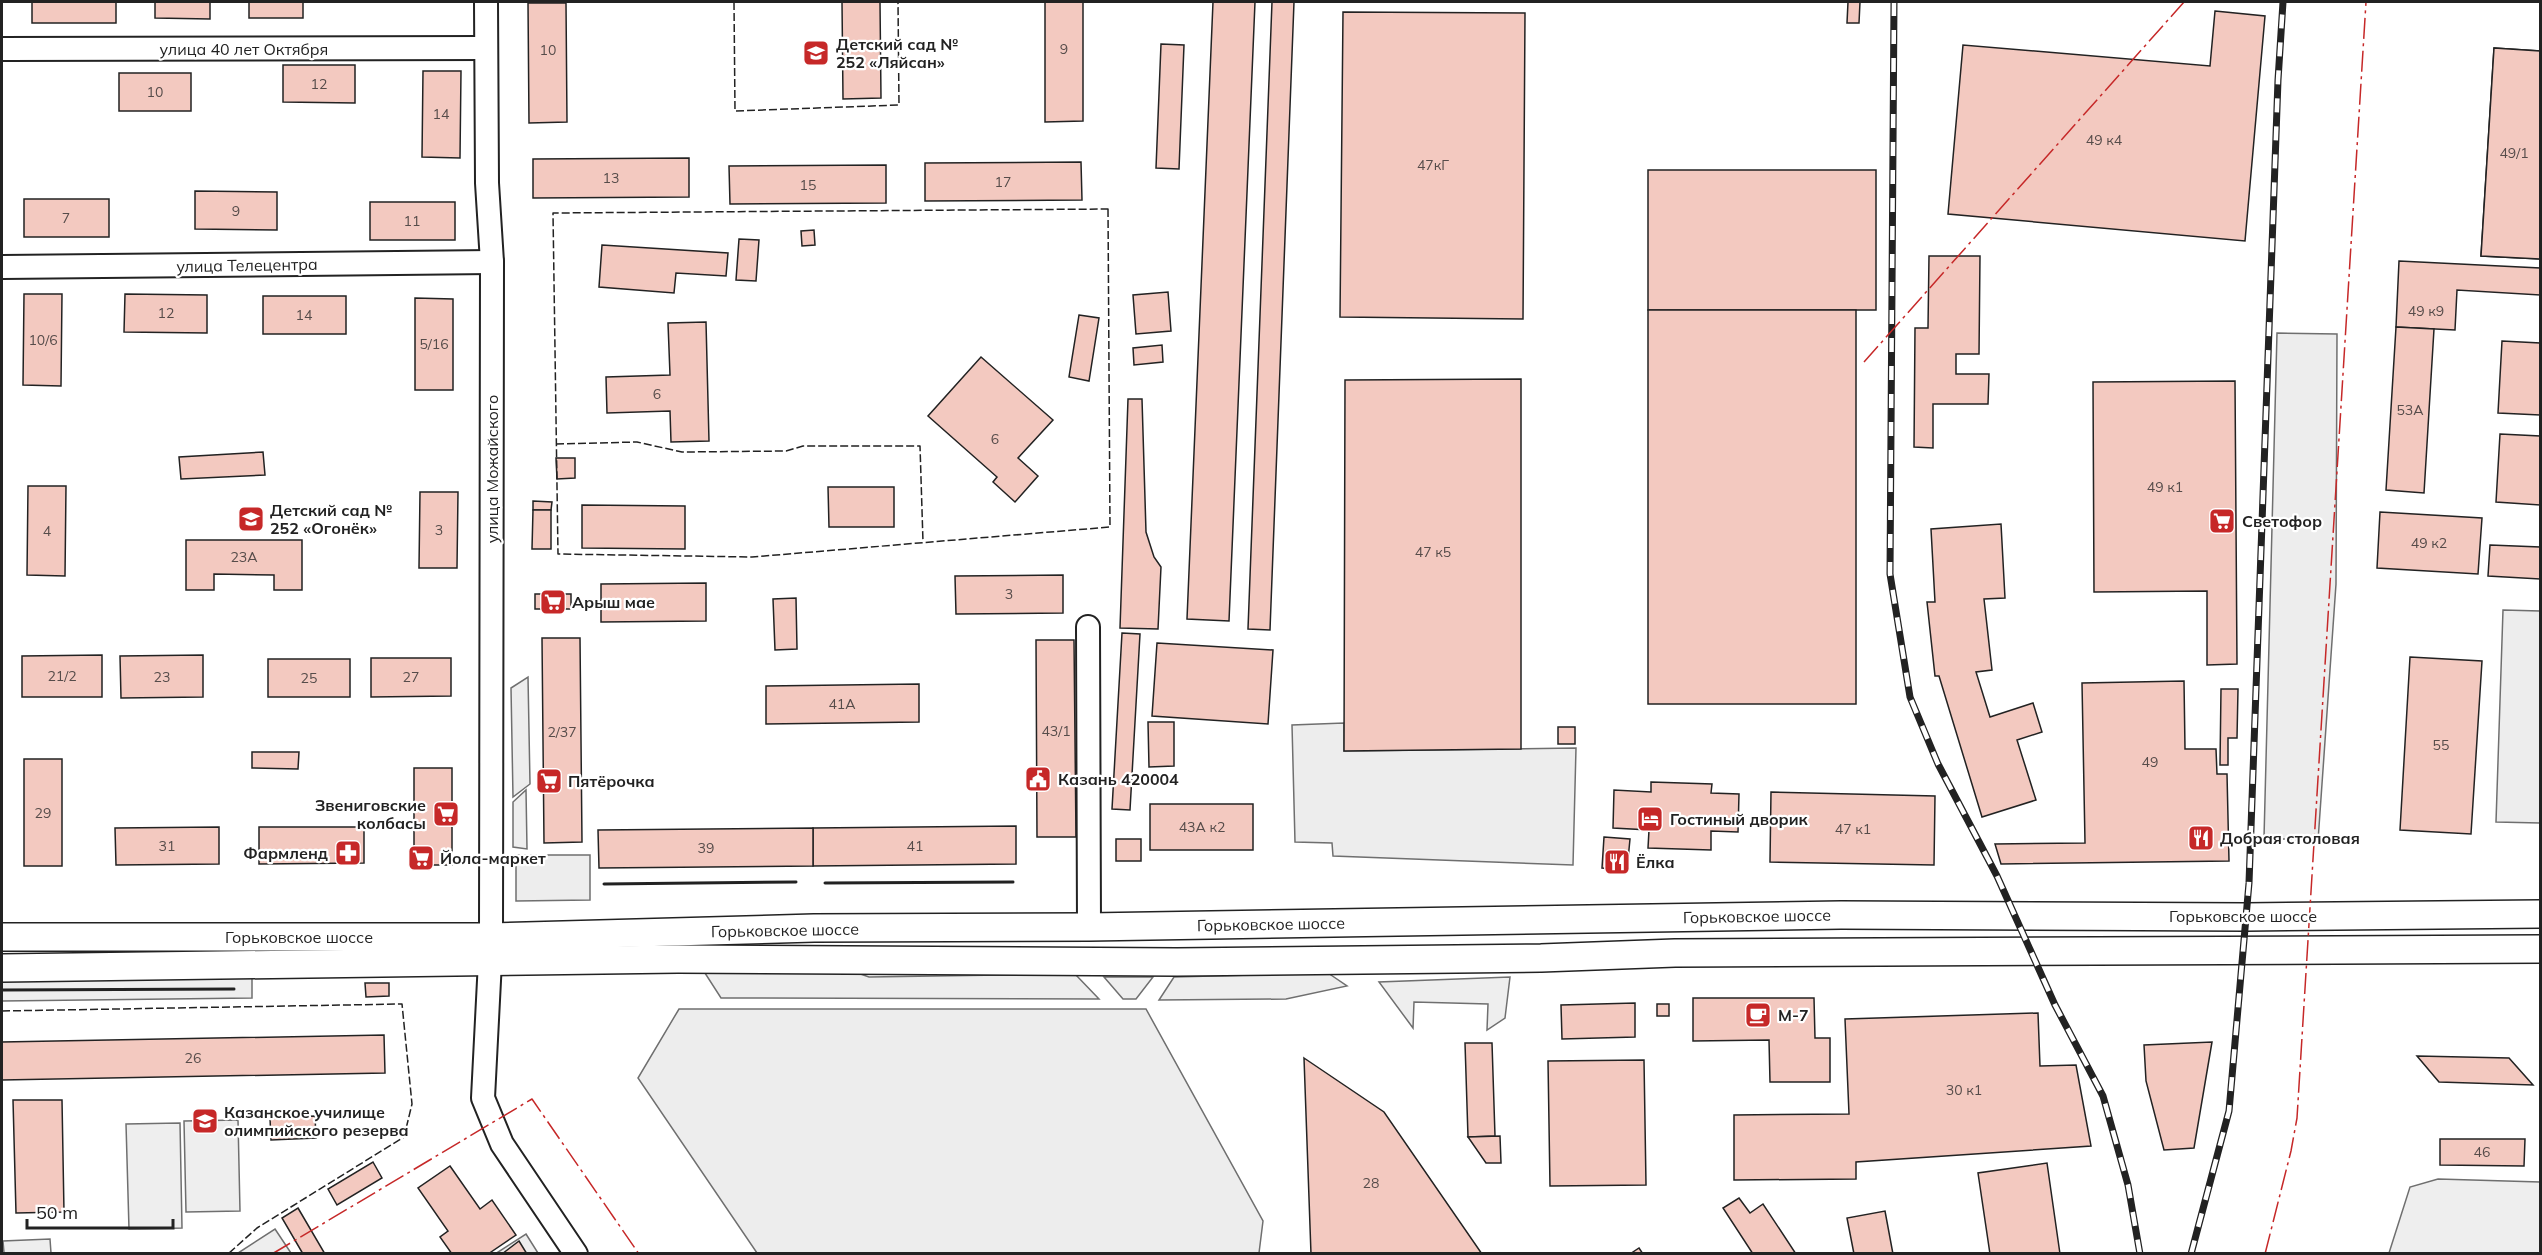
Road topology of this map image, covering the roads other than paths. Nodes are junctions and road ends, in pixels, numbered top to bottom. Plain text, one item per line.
1 (486, 2) edge
2 (486, 48) junction
3 (2, 49) edge
4 (492, 262) junction
5 (2, 267) edge
6 (1088, 627) dead end
7 (2541, 914) edge
8 (1089, 927) junction
9 (2, 938) edge
10 (490, 949) junction
11 (2541, 949) edge
12 (2, 968) edge
13 (576, 1254) edge

1 - 2 street, улица Можайского
2 - 3 street, улица 40 лет Октября
2 - 4 street, улица Можайского
4 - 5 street, улица Телецентра
4 - 10 street, улица Можайского
6 - 8 street
7 - 8 main road, Горьковское шоссе
8 - 10 main road, Горьковское шоссе
9 - 10 main road, Горьковское шоссе
10 - 11 main road, Горьковское шоссе
10 - 12 main road, Горьковское шоссе
10 - 13 street, улица Можайского

